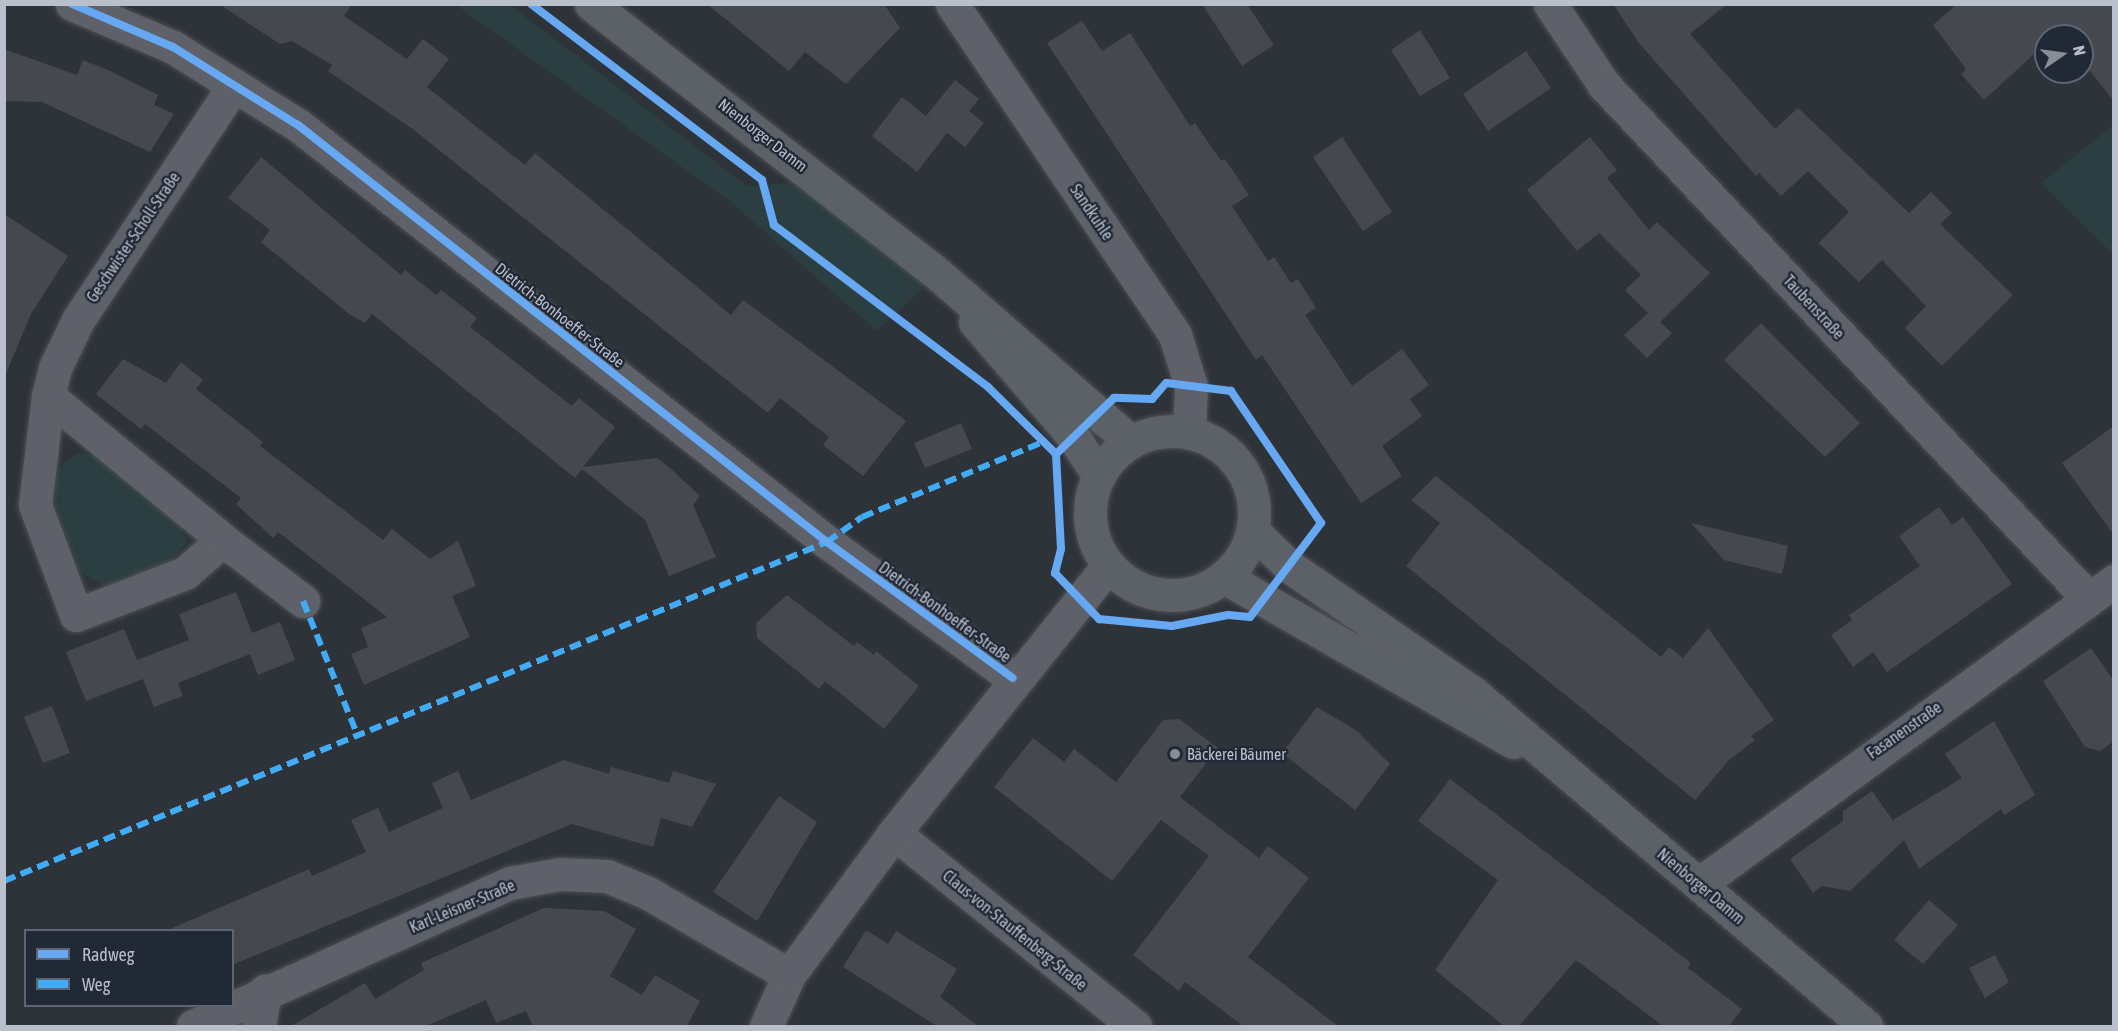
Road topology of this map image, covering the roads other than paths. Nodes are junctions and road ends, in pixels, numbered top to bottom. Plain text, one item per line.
1 (72, 4) edge
2 (591, 4) edge
3 (952, 4) edge
4 (1550, 4) edge
5 (234, 85) junction
6 (932, 269) junction
7 (48, 396) junction
8 (1189, 433) junction
9 (1131, 442) junction
10 (1099, 476) junction
11 (1252, 531) junction
12 (223, 540) junction
13 (1108, 566) junction
14 (1224, 577) junction
15 (2102, 590) edge
16 (303, 601) dead end
17 (1013, 678) junction
18 (1533, 748) junction
19 (894, 833) junction
20 (1699, 884) junction
21 (789, 975) junction
22 (265, 991) junction
23 (234, 1006) edge
24 (232, 1007) edge
25 (193, 1026) edge
26 (259, 1026) edge
27 (766, 1026) edge
28 (1135, 1026) edge
29 (1866, 1026) edge

1 - 5 street, Dietrich-Bonhoeffer-Straße
2 - 6 street, Nienborger Damm
3 - 8 street, Sandkuhle
4 - 15 street, Taubenstraße
5 - 7 street, Geschwister-Scholl-Straße
5 - 17 street, Dietrich-Bonhoeffer-Straße
6 - 9 street, Nienborger Damm
6 - 10 street, Nienborger Damm
7 - 12 street
7 - 12 street, Geschwister-Scholl-Straße
8 - 9 street
8 - 11 street
9 - 10 street
10 - 13 street
11 - 14 street
11 - 18 street, Nienborger Damm
12 - 16 street
13 - 14 street
13 - 17 street, Dietrich-Bonhoeffer-Straße
14 - 18 street, Nienborger Damm
15 - 20 street, Fasanenstraße
17 - 19 street, Dietrich-Bonhoeffer-Straße
18 - 20 street, Nienborger Damm
19 - 21 street, Dietrich-Bonhoeffer-Straße
19 - 28 street, Claus-von-Stauffenberg-Straße
20 - 29 street, Nienborger Damm
21 - 22 street, Karl-Leisner-Straße
21 - 27 street, Dietrich-Bonhoeffer-Straße
22 - 23 street, Karl-Leisner-Straße
22 - 26 street
24 - 25 street, Karl-Leisner-Straße

